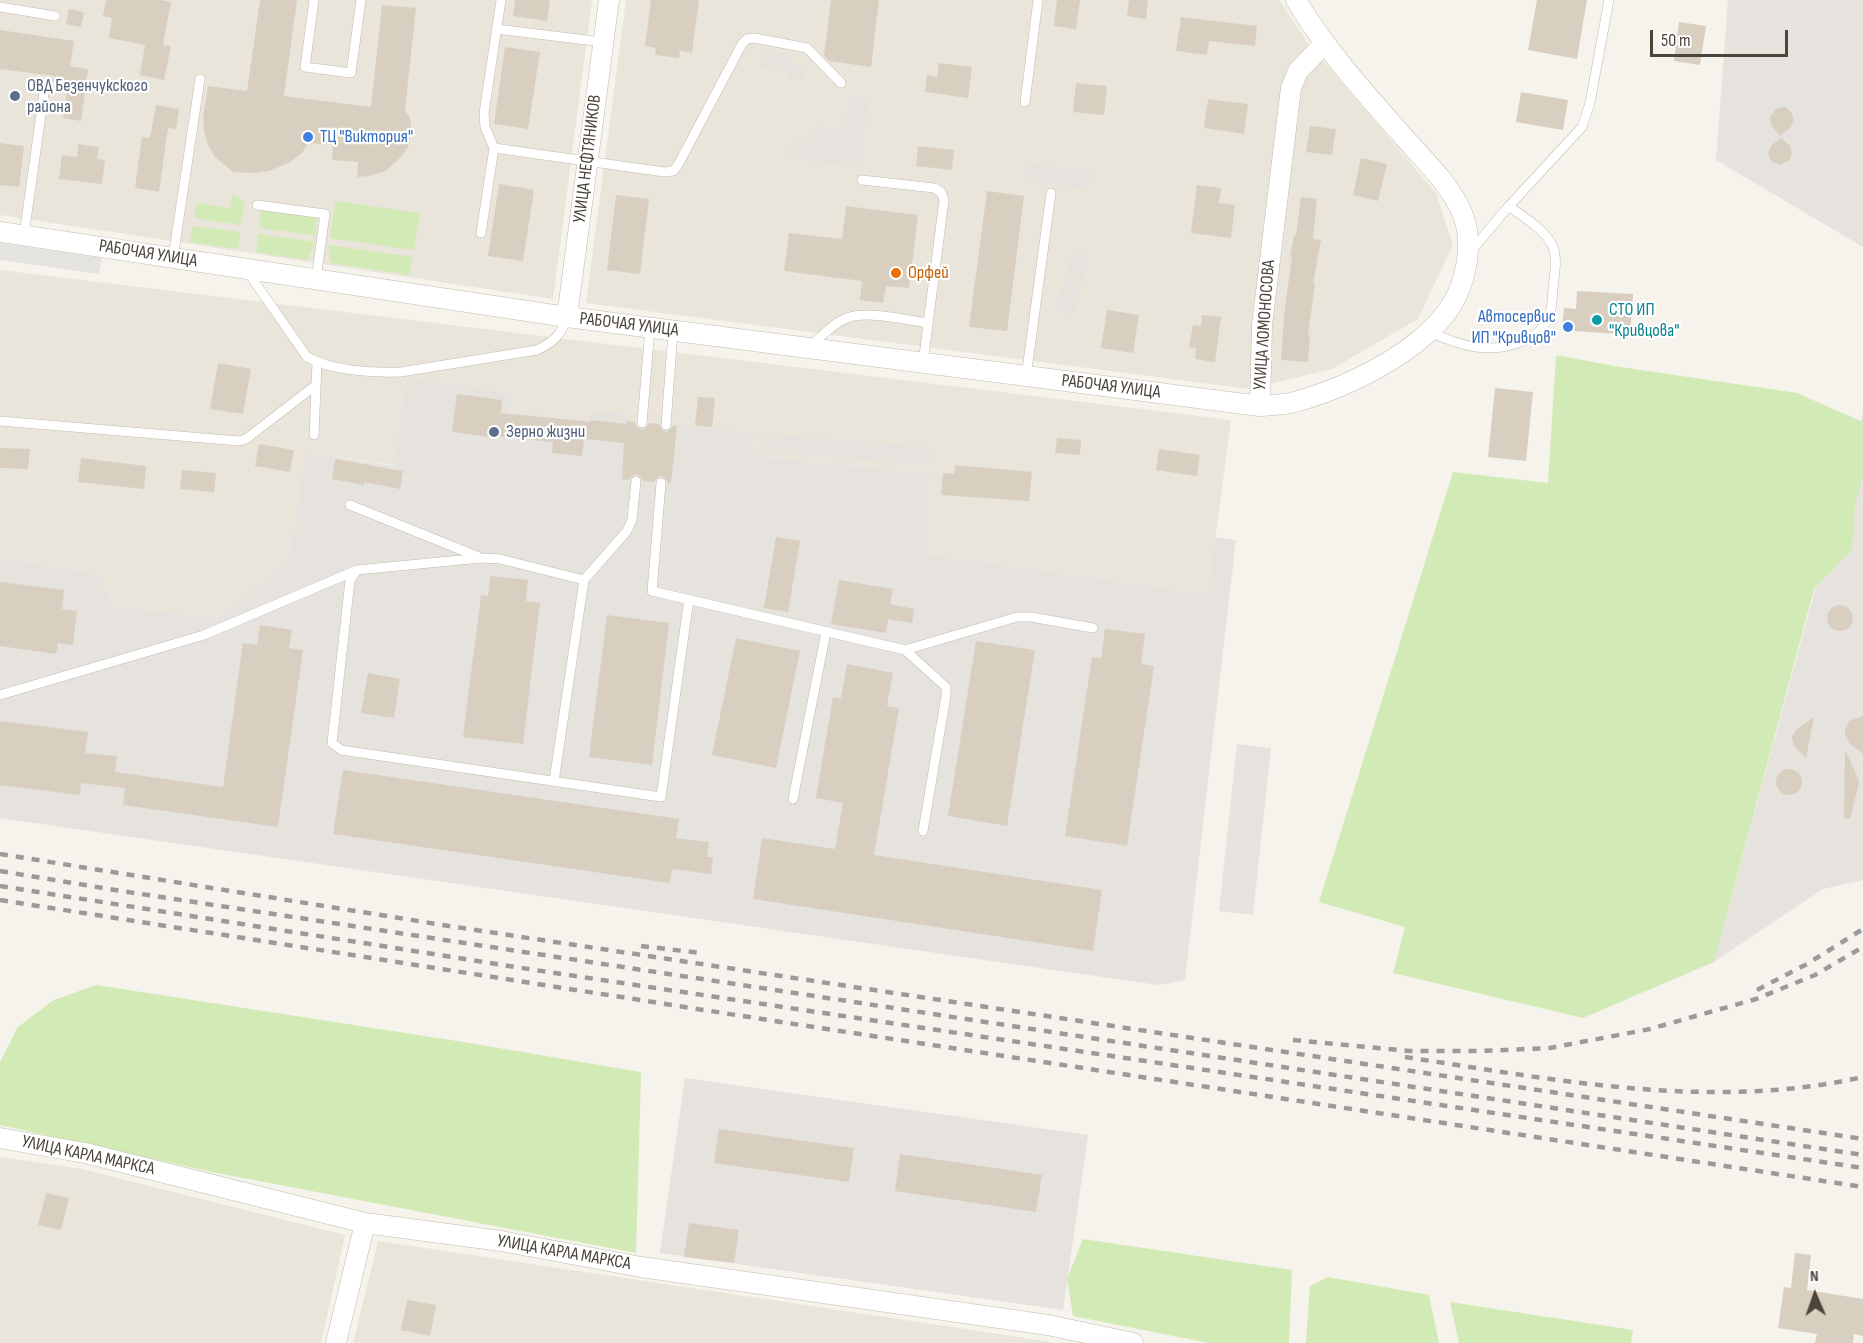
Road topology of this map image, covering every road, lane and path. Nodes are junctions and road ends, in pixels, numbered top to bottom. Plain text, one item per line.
1 (314, 0) edge
2 (361, 0) edge
3 (501, 0) edge
4 (609, 0) edge
5 (1038, 0) edge
6 (1296, 0) edge
7 (1609, 0) edge
8 (0, 7) edge
9 (55, 16) dead end
10 (496, 29) junction
11 (603, 42) junction
12 (1325, 44) junction
13 (200, 79) dead end
14 (841, 83) dead end
15 (44, 93) dead end
16 (1025, 102) dead end
17 (494, 148) junction
18 (588, 161) junction
19 (862, 180) dead end
20 (1051, 193) dead end
21 (256, 205) dead end
22 (1509, 206) junction
23 (0, 232) edge
24 (481, 233) dead end
25 (24, 236) junction
26 (1467, 255) junction
27 (173, 258) junction
28 (246, 269) junction
29 (316, 279) junction
30 (567, 317) junction
31 (928, 323) junction
32 (650, 328) junction
33 (674, 331) junction
34 (1430, 332) junction
35 (807, 349) junction
36 (317, 363) junction
37 (923, 363) junction
38 (1026, 377) junction
39 (316, 385) junction
40 (1260, 406) junction
41 (0, 421) edge
42 (642, 423) dead end
43 (666, 425) dead end
44 (314, 435) dead end
45 (636, 481) dead end
46 (662, 483) dead end
47 (350, 505) dead end
48 (481, 558) junction
49 (357, 570) junction
50 (584, 580) junction
51 (689, 599) junction
52 (1093, 628) dead end
53 (826, 632) junction
54 (904, 650) junction
55 (0, 695) edge
56 (554, 781) junction
57 (794, 799) dead end
58 (922, 831) dead end
59 (0, 1138) edge
60 (365, 1223) junction
61 (336, 1343) edge
62 (1133, 1343) edge

1 - 2 lane
3 - 10 lane
4 - 11 street, УЛИЦА НЕФТЯНИКОВ
5 - 16 lane
6 - 12 street, УЛИЦА ЛОМОНОСОВА
7 - 22 lane
8 - 9 lane
10 - 11 lane
10 - 17 lane
11 - 18 street, УЛИЦА НЕФТЯНИКОВ
12 - 26 street, УЛИЦА ЛОМОНОСОВА
12 - 40 street, УЛИЦА ЛОМОНОСОВА
13 - 27 lane
14 - 18 lane
15 - 25 lane
17 - 18 lane
17 - 24 lane
18 - 30 street, УЛИЦА НЕФТЯНИКОВ
19 - 31 lane
20 - 38 lane
21 - 29 lane
22 - 26 lane
22 - 34 lane
23 - 25 street, РАБОЧАЯ УЛИЦА
25 - 27 street, РАБОЧАЯ УЛИЦА
26 - 34 street, УЛИЦА ЛОМОНОСОВА
27 - 28 street, РАБОЧАЯ УЛИЦА
28 - 29 street, РАБОЧАЯ УЛИЦА
28 - 36 lane
29 - 30 street, РАБОЧАЯ УЛИЦА
30 - 32 street, РАБОЧАЯ УЛИЦА
30 - 36 lane
31 - 35 lane
31 - 37 lane
32 - 33 street, РАБОЧАЯ УЛИЦА
32 - 42 lane
33 - 35 street, РАБОЧАЯ УЛИЦА
33 - 43 lane
34 - 40 street, УЛИЦА ЛОМОНОСОВА
35 - 37 street, РАБОЧАЯ УЛИЦА
36 - 39 lane
37 - 38 street, РАБОЧАЯ УЛИЦА
38 - 40 street, РАБОЧАЯ УЛИЦА
39 - 41 lane
39 - 44 lane
45 - 50 lane
46 - 51 lane
47 - 48 lane
48 - 49 lane
48 - 50 lane
49 - 55 lane
49 - 56 lane
50 - 56 lane
51 - 53 lane
51 - 56 lane
52 - 54 lane
53 - 54 lane
53 - 57 lane
54 - 58 lane
59 - 60 street, УЛИЦА КАРЛА МАРКСА
60 - 61 street
60 - 62 street, УЛИЦА КАРЛА МАРКСА

